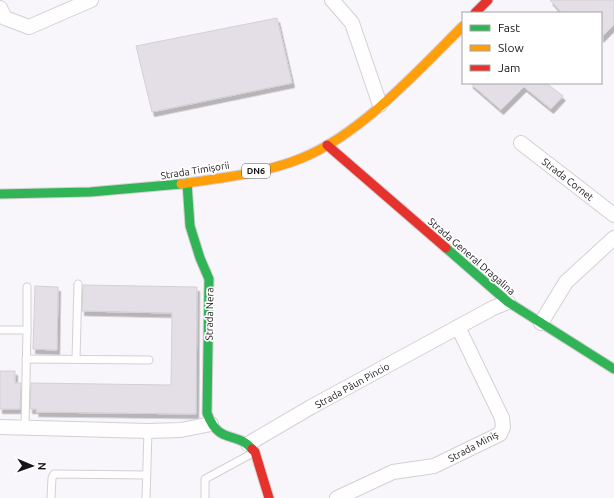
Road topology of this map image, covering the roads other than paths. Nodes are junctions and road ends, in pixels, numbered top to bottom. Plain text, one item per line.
1 (91, 0) edge
2 (332, 0) edge
3 (488, 0) edge
4 (0, 8) edge
5 (477, 12) edge
6 (462, 27) edge
7 (380, 105) junction
8 (521, 143) dead end
9 (327, 145) junction
10 (187, 183) junction
11 (0, 194) edge
12 (614, 216) edge
13 (614, 238) edge
14 (78, 284) dead end
15 (27, 287) dead end
16 (508, 302) junction
17 (541, 323) junction
18 (458, 327) junction
19 (0, 330) edge
20 (27, 330) junction
21 (26, 359) junction
22 (76, 359) junction
23 (149, 360) dead end
24 (614, 369) edge
25 (211, 424) junction
26 (0, 427) edge
27 (25, 427) junction
28 (148, 431) junction
29 (252, 448) junction
30 (146, 474) junction
31 (51, 498) edge
32 (146, 498) edge
33 (205, 498) edge
34 (270, 498) edge
35 (337, 498) edge

1 - 4 street
2 - 7 street
3 - 5 main road
6 - 7 main road, Strada Timișorii / DN6
7 - 9 main road, Strada Timișorii / DN6
8 - 12 street, Strada Cornet
9 - 10 main road, Strada Timișorii / DN6
9 - 16 main road, Strada General Dragalina
10 - 11 main road, Strada Timișorii / DN6
10 - 25 main road, Strada Nera
13 - 17 street
14 - 22 lane
15 - 20 lane
16 - 17 main road, Strada General Dragalina
16 - 18 street, Strada Păun Pincio
17 - 24 main road, Strada General Dragalina
18 - 29 street, Strada Păun Pincio
18 - 35 street, Strada Miniș
19 - 20 lane
20 - 21 lane
21 - 22 lane
21 - 27 lane
22 - 23 lane
25 - 28 street
25 - 29 main road
26 - 27 street
27 - 28 street
28 - 30 lane
29 - 33 lane
29 - 34 main road
30 - 31 lane
30 - 32 lane

